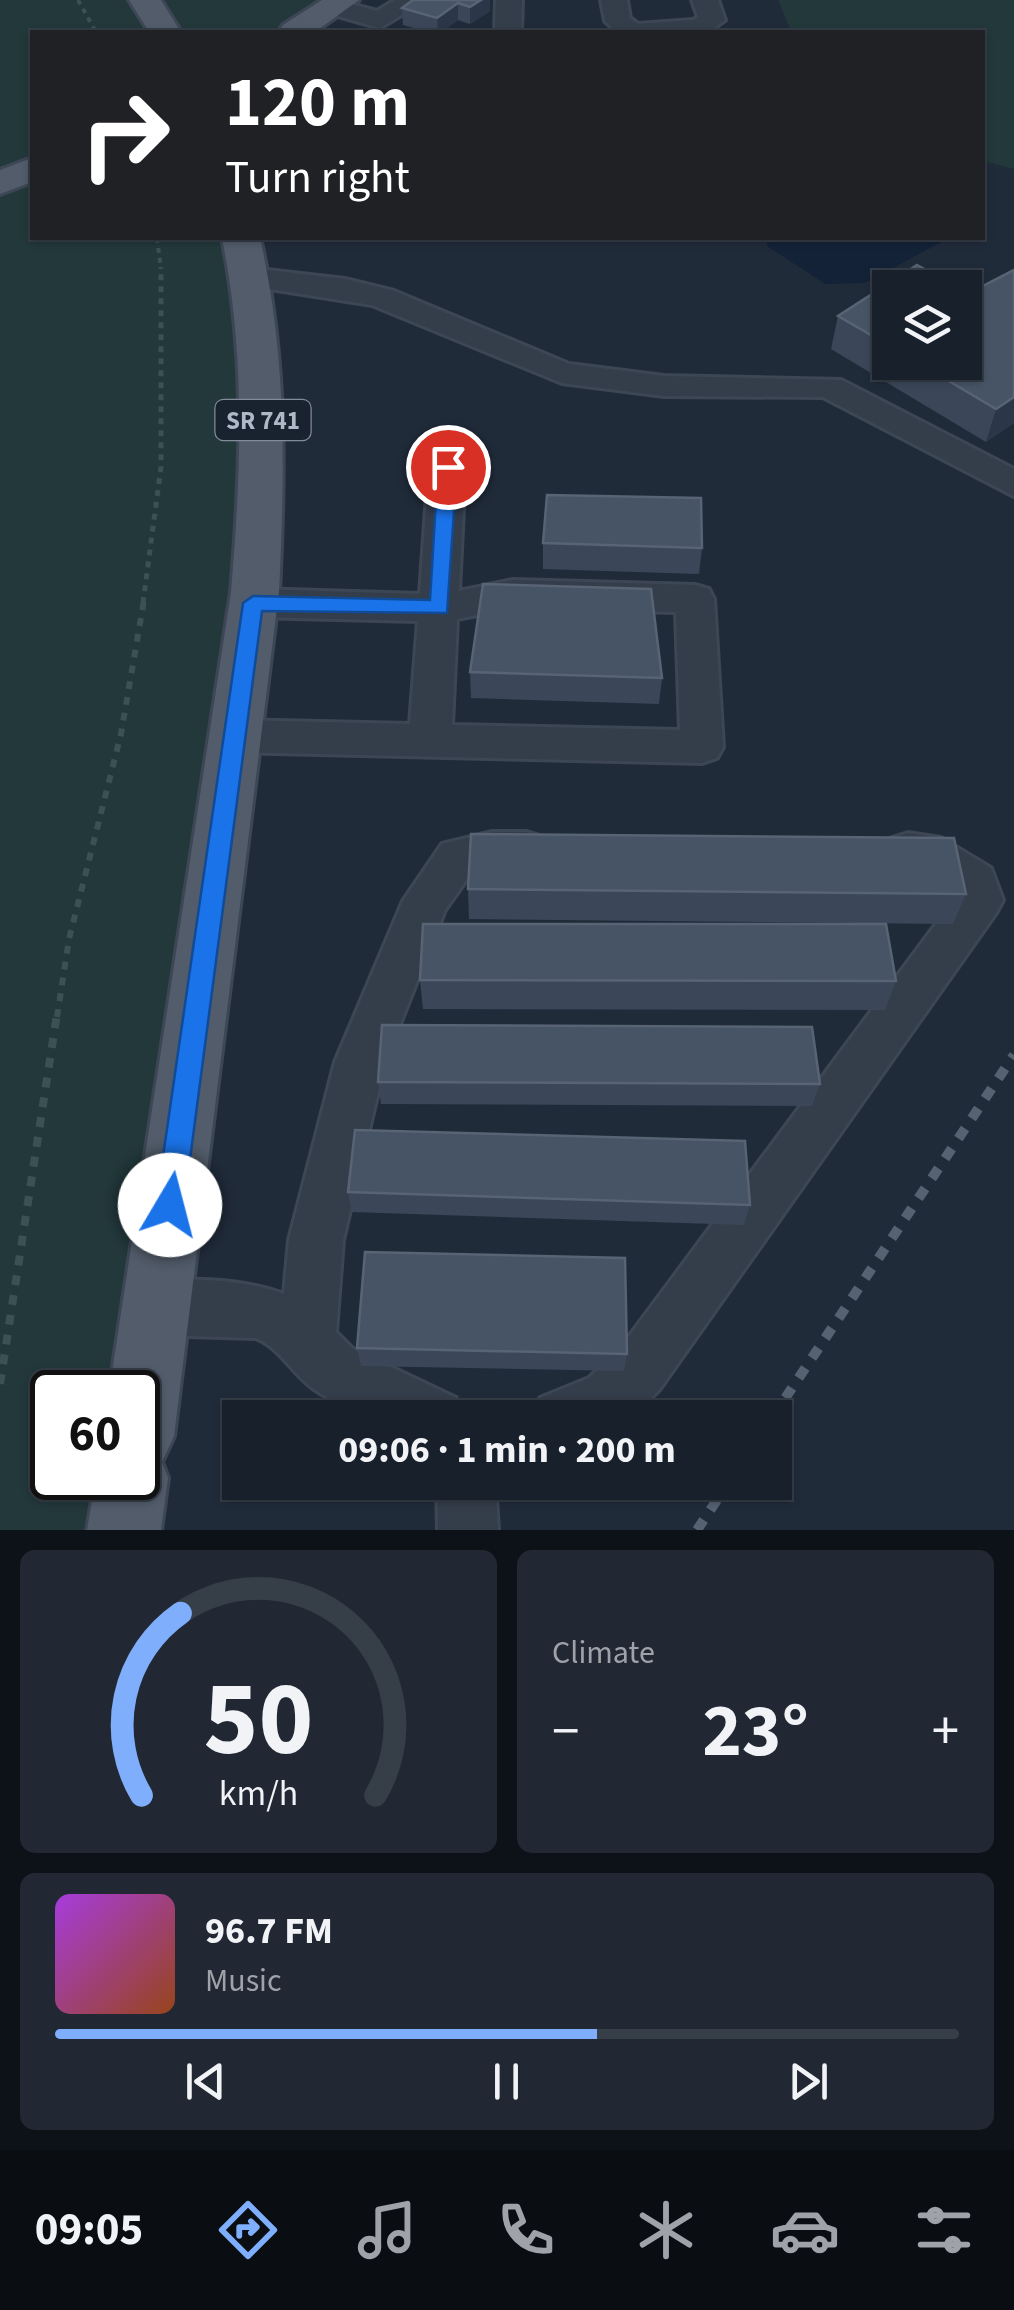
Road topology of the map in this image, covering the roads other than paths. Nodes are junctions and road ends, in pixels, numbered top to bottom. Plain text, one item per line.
1 (146, 0) edge
2 (413, 0) edge
3 (509, 0) edge
4 (614, 0) edge
5 (705, 0) edge
6 (322, 14) edge
7 (382, 26) edge
8 (164, 30) edge
9 (278, 30) edge
10 (508, 30) edge
11 (630, 30) edge
12 (659, 30) edge
13 (30, 170) edge
14 (0, 183) edge
15 (245, 257) edge
16 (448, 467) dead end
17 (1014, 484) edge
18 (253, 603) junction
19 (440, 608) junction
20 (236, 736) junction
21 (430, 740) junction
22 (570, 850) edge
23 (866, 851) edge
24 (155, 1308) junction
25 (307, 1342) junction
26 (147, 1370) edge
27 (398, 1400) edge
28 (608, 1400) edge
29 (129, 1500) edge
30 (467, 1500) edge
31 (124, 1530) edge
32 (468, 1530) edge

1 - 8 main road
2 - 7 lane
3 - 10 lane
4 - 11 lane
5 - 12 lane
6 - 7 lane
6 - 9 main road
13 - 14 main road
15 - 17 lane
15 - 18 main road, SR 741
16 - 19 lane
18 - 19 lane
18 - 20 main road, SR 741
19 - 21 lane
19 - 21 lane
20 - 21 lane
20 - 24 main road, SR 741
22 - 25 lane
23 - 28 lane
24 - 25 lane
24 - 26 main road, SR 741
25 - 27 lane
29 - 31 main road
30 - 32 lane

